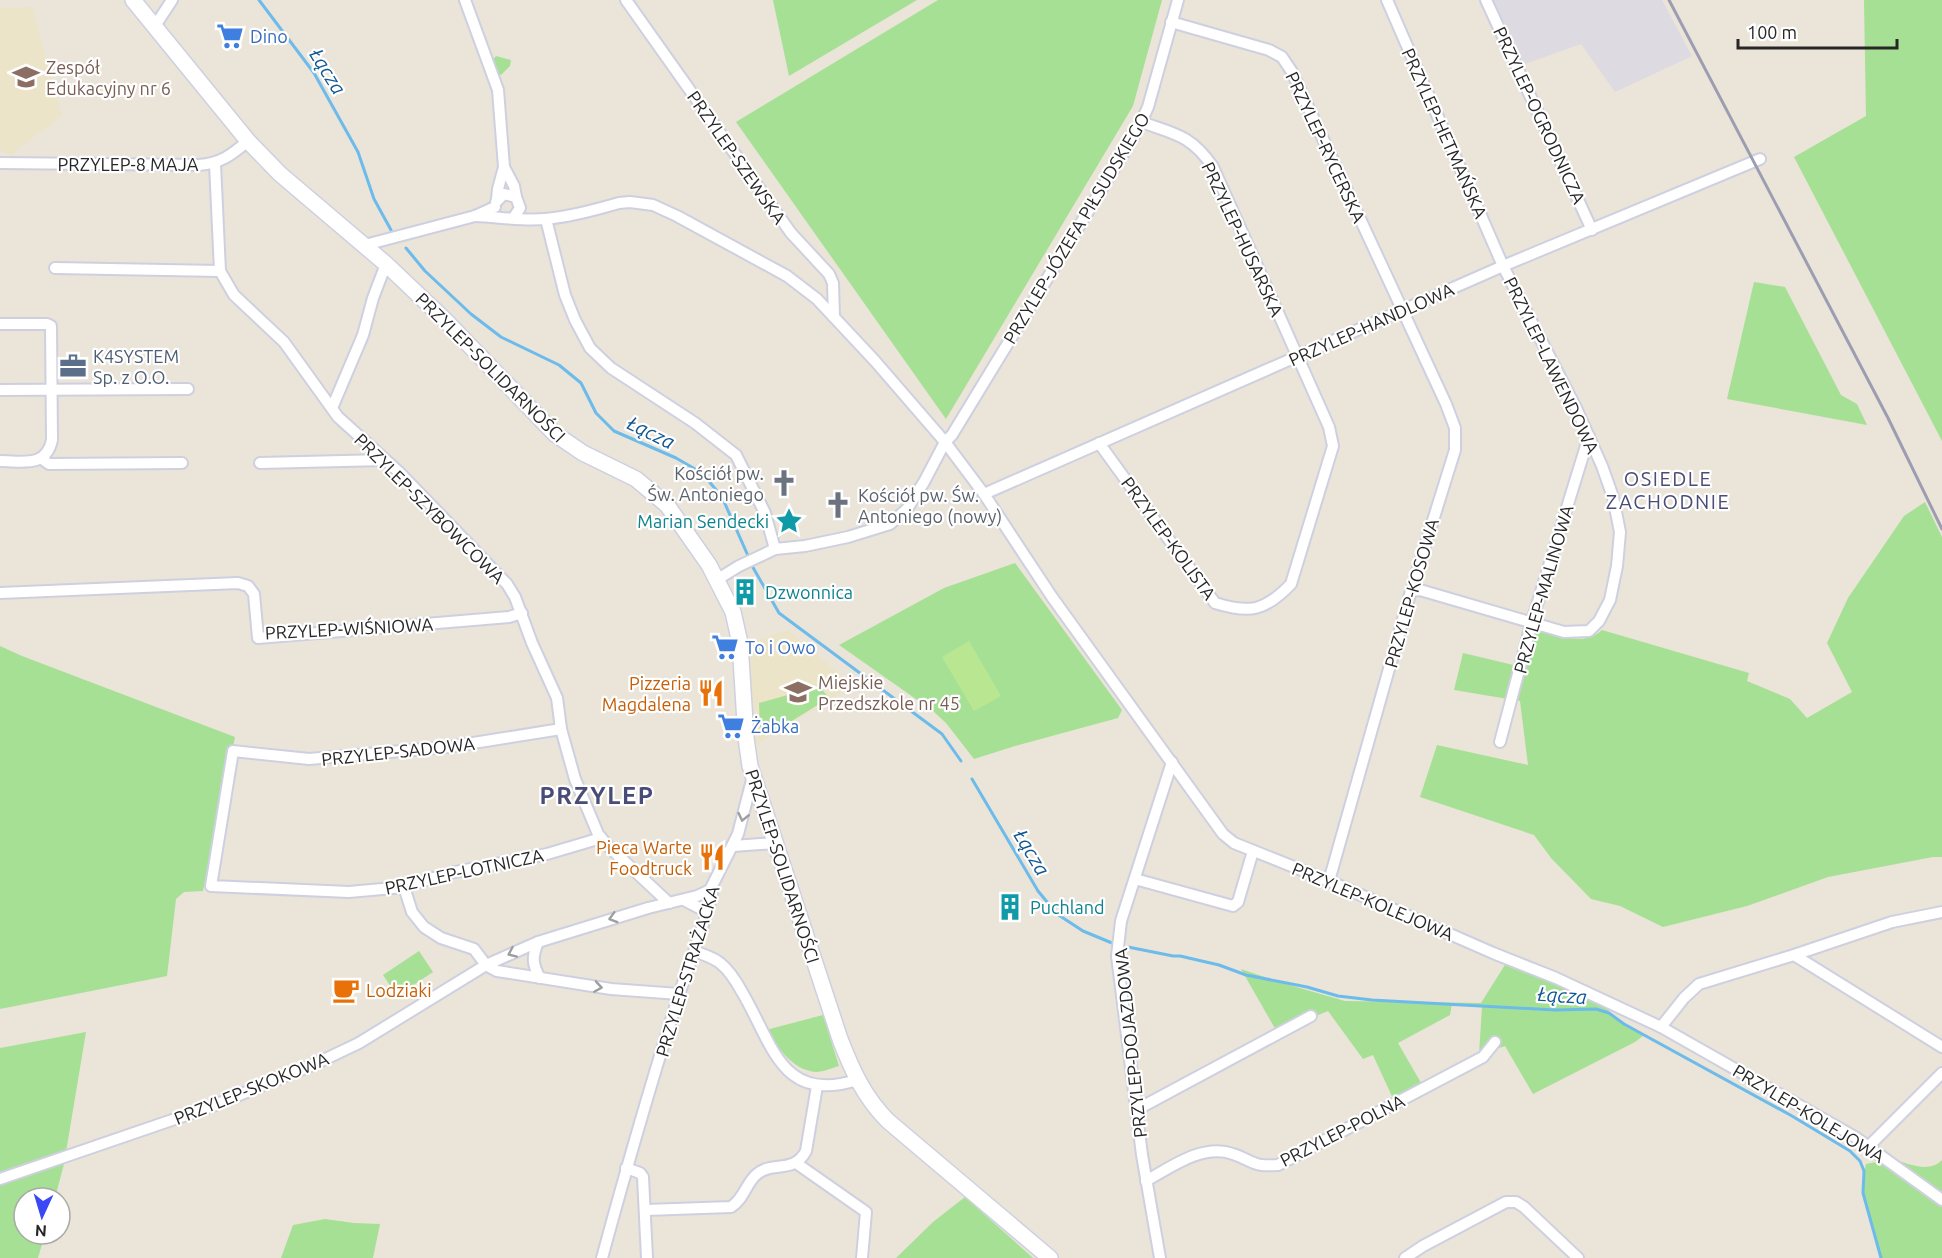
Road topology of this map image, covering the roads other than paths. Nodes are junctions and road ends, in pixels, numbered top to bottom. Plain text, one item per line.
1 (133, 0) edge
2 (172, 0) edge
3 (465, 0) edge
4 (626, 0) edge
5 (1178, 0) edge
6 (1387, 0) edge
7 (1486, 0) edge
8 (1172, 22) junction
9 (155, 26) junction
10 (1141, 122) junction
11 (248, 141) junction
12 (1760, 159) dead end
13 (215, 164) junction
14 (2, 166) edge
15 (504, 168) junction
16 (516, 196) junction
17 (497, 207) junction
18 (517, 213) junction
19 (546, 219) junction
20 (1592, 230) junction
21 (365, 245) junction
22 (386, 264) junction
23 (1503, 266) junction
24 (56, 268) dead end
25 (220, 271) junction
26 (1403, 311) junction
27 (834, 317) junction
28 (0, 324) edge
29 (1298, 357) junction
30 (188, 388) dead end
31 (52, 389) junction
32 (0, 390) edge
33 (332, 408) junction
34 (1589, 436) junction
35 (945, 442) junction
36 (1099, 443) junction
37 (42, 459) junction
38 (385, 460) junction
39 (0, 461) edge
40 (182, 463) dead end
41 (260, 463) dead end
42 (984, 494) junction
43 (776, 549) junction
44 (718, 579) junction
45 (1411, 591) junction
46 (0, 593) edge
47 (522, 613) junction
48 (1532, 621) junction
49 (561, 729) junction
50 (1500, 742) dead end
51 (233, 751) joint
52 (1172, 762) junction
53 (753, 776) junction
54 (601, 838) junction
55 (775, 843) junction
56 (733, 846) junction
57 (1253, 851) junction
58 (1135, 879) junction
59 (1329, 881) junction
60 (404, 887) junction
61 (710, 890) junction
62 (684, 900) junction
63 (669, 903) junction
64 (707, 912) junction
65 (1942, 912) edge
66 (538, 942) junction
67 (694, 951) junction
68 (1794, 955) junction
69 (486, 965) junction
70 (540, 978) junction
71 (679, 994) junction
72 (1311, 1016) dead end
73 (1661, 1027) junction
74 (1496, 1042) dead end
75 (1942, 1047) edge
76 (1942, 1073) edge
77 (857, 1080) junction
78 (817, 1086) junction
79 (1137, 1110) junction
80 (1869, 1146) junction
81 (796, 1162) junction
82 (627, 1168) junction
83 (0, 1179) edge
84 (1146, 1181) junction
85 (1942, 1200) edge
86 (646, 1210) junction
87 (602, 1258) edge
88 (647, 1258) edge
89 (862, 1258) edge
90 (1050, 1258) edge
91 (1160, 1258) edge
92 (1405, 1258) edge
93 (1578, 1258) edge

1 - 9 main road, PRZYLEP-SOLIDARNOŚCI
2 - 9 street
3 - 15 street
4 - 27 street, PRZYLEP-SZEWSKA
5 - 8 street, PRZYLEP-JÓZEFA PIŁSUDSKIEGO
6 - 23 street, PRZYLEP-HETMAŃSKA
7 - 20 street, PRZYLEP-OGRODNICZA
8 - 10 street, PRZYLEP-JÓZEFA PIŁSUDSKIEGO
8 - 26 street, PRZYLEP-RYCERSKA
9 - 11 main road, PRZYLEP-SOLIDARNOŚCI
10 - 29 street, PRZYLEP-HUSARSKA
10 - 35 street, PRZYLEP-JÓZEFA PIŁSUDSKIEGO
11 - 13 street, PRZYLEP-8 MAJA
11 - 21 main road, PRZYLEP-SOLIDARNOŚCI
12 - 20 street, PRZYLEP-HANDLOWA
13 - 14 street, PRZYLEP-8 MAJA
13 - 25 street
15 - 16 street
15 - 17 street
16 - 17 street
16 - 18 street
17 - 18 street
17 - 21 street
18 - 19 street
19 - 27 street
19 - 43 street
20 - 23 street, PRZYLEP-HANDLOWA
21 - 22 main road, PRZYLEP-SOLIDARNOŚCI
22 - 33 street
22 - 44 main road, PRZYLEP-SOLIDARNOŚCI
23 - 26 street, PRZYLEP-HANDLOWA
23 - 34 street, PRZYLEP-LAWENDOWA
24 - 25 street
25 - 33 street, PRZYLEP-SZYBOWCOWA
26 - 29 street, PRZYLEP-HANDLOWA
26 - 45 street, PRZYLEP-KOSOWA
27 - 35 street
28 - 31 street
29 - 36 street, PRZYLEP-HANDLOWA
29 - 36 street, PRZYLEP-KOLISTA
30 - 31 street
31 - 32 street
31 - 37 street
33 - 38 street, PRZYLEP-SZYBOWCOWA
34 - 48 street, PRZYLEP-MALINOWA
34 - 48 street, PRZYLEP-LAWENDOWA
35 - 42 street, PRZYLEP-KOLEJOWA
35 - 43 street, PRZYLEP-JÓZEFA PIŁSUDSKIEGO
36 - 42 street, PRZYLEP-HANDLOWA
37 - 39 street
37 - 40 street
38 - 41 street
38 - 47 street, PRZYLEP-SZYBOWCOWA
42 - 52 street, PRZYLEP-KOLEJOWA
43 - 44 street, PRZYLEP-JÓZEFA PIŁSUDSKIEGO
44 - 53 main road, PRZYLEP-SOLIDARNOŚCI
45 - 48 street, PRZYLEP-LAWENDOWA
45 - 59 street, PRZYLEP-KOSOWA
46 - 47 street, PRZYLEP-WIŚNIOWA
47 - 49 street, PRZYLEP-SZYBOWCOWA
48 - 50 street, PRZYLEP-MALINOWA
49 - 51 street, PRZYLEP-SADOWA
49 - 54 street, PRZYLEP-SZYBOWCOWA
51 - 60 street, PRZYLEP-LOTNICZA
52 - 57 street, PRZYLEP-KOLEJOWA
52 - 58 street, PRZYLEP-DOJAZDOWA
53 - 55 main road, PRZYLEP-SOLIDARNOŚCI
53 -> 56 street, PRZYLEP-STRAŻACKA
54 - 60 street, PRZYLEP-LOTNICZA
54 - 63 street, PRZYLEP-SZYBOWCOWA
55 - 56 street
55 - 77 main road, PRZYLEP-SOLIDARNOŚCI
56 - 61 street, PRZYLEP-STRAŻACKA
57 - 58 street
57 - 59 street, PRZYLEP-KOLEJOWA
58 - 79 street, PRZYLEP-DOJAZDOWA
59 - 73 street, PRZYLEP-KOLEJOWA
60 - 69 street
61 - 62 street, PRZYLEP-SKOKOWA
61 - 64 street, PRZYLEP-STRAŻACKA
62 - 63 street, PRZYLEP-SKOKOWA
62 - 64 street
63 -> 66 street, PRZYLEP-SKOKOWA
64 - 67 street, PRZYLEP-STRAŻACKA
65 - 68 street
66 -> 69 street, PRZYLEP-SKOKOWA
66 - 70 street
67 - 71 street, PRZYLEP-STRAŻACKA
67 - 78 street
68 - 73 street
68 - 75 street
69 - 70 street
69 - 83 street, PRZYLEP-SKOKOWA
70 -> 71 street
71 - 82 street, PRZYLEP-STRAŻACKA
72 - 79 street
73 - 80 street, PRZYLEP-KOLEJOWA
74 - 84 street, PRZYLEP-POLNA
76 - 80 street
77 - 78 street
77 - 90 main road, PRZYLEP-SOLIDARNOŚCI
78 - 81 street
79 - 84 street, PRZYLEP-DOJAZDOWA
80 - 85 street, PRZYLEP-KOLEJOWA
81 - 86 street
81 - 89 street
82 - 86 street
82 - 87 street, PRZYLEP-STRAŻACKA
84 - 91 street, PRZYLEP-DOJAZDOWA
86 - 88 street
92 - 93 street

